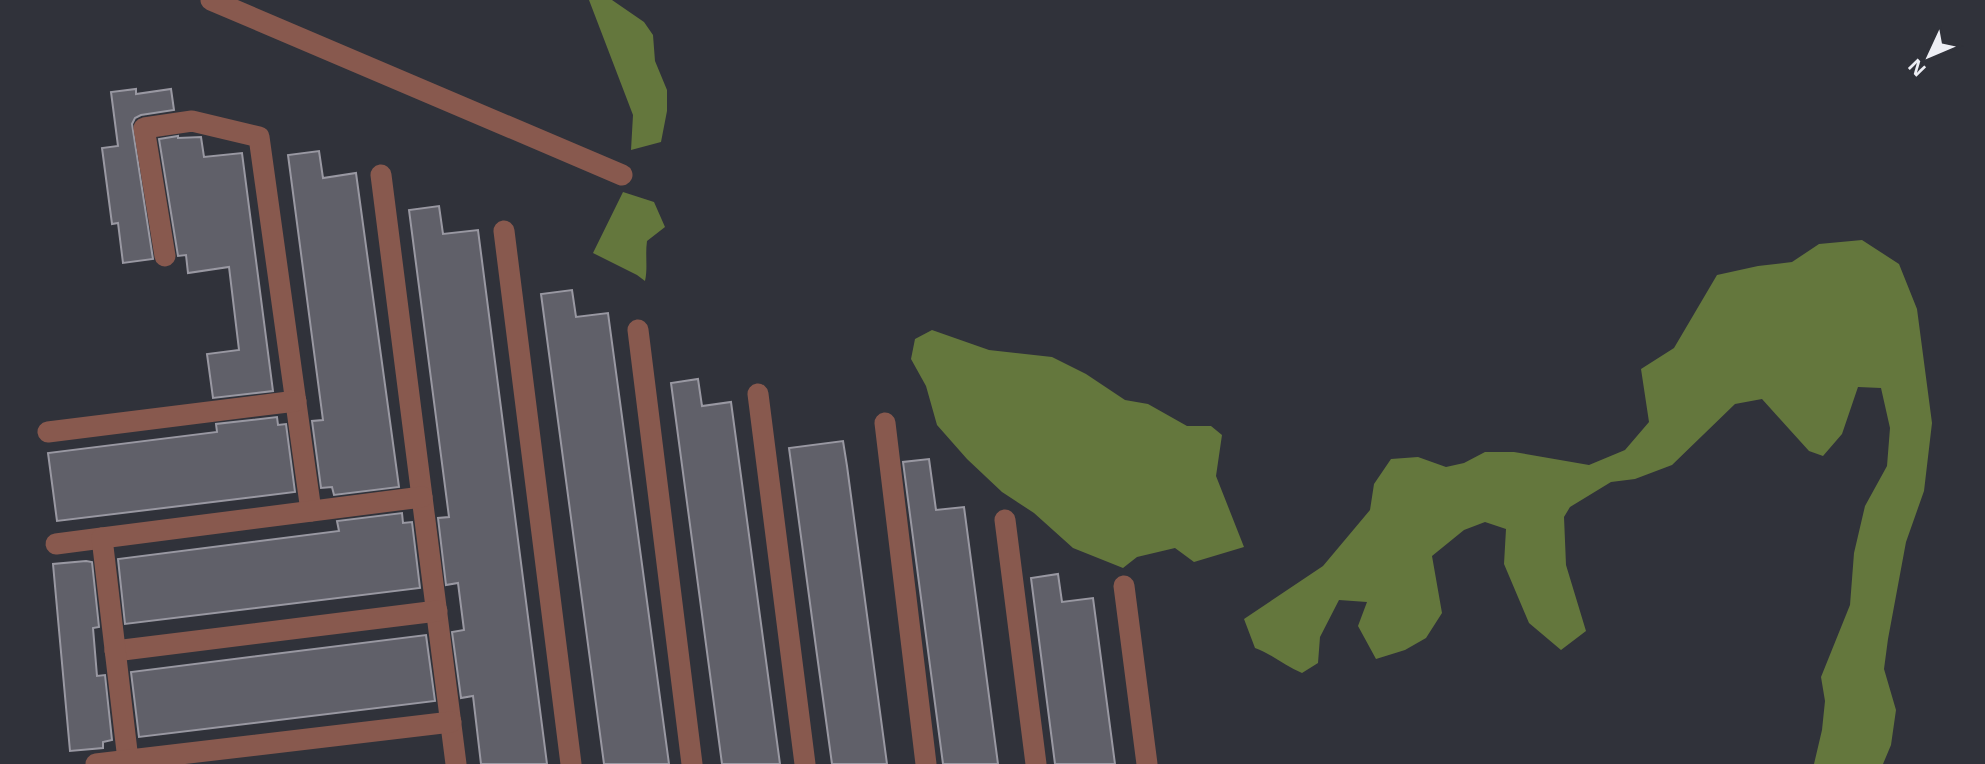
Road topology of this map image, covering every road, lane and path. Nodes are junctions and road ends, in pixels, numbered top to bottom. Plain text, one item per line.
1 (212, 0) edge
2 (622, 174) dead end
3 (381, 175) dead end
4 (504, 231) dead end
5 (165, 256) dead end
6 (638, 330) dead end
7 (758, 394) dead end
8 (296, 401) junction
9 (885, 423) dead end
10 (48, 432) dead end
11 (422, 497) junction
12 (311, 511) junction
13 (1005, 520) dead end
14 (102, 538) junction
15 (56, 544) dead end
16 (1124, 586) dead end
17 (437, 611) junction
18 (115, 651) junction
19 (451, 722) junction
20 (128, 760) junction
21 (96, 764) edge
22 (456, 764) edge
23 (571, 764) edge
24 (692, 764) edge
25 (806, 764) edge
26 (926, 764) edge
27 (1036, 764) edge
28 (1147, 764) edge

1 - 2 street
3 - 11 street
4 - 23 street
5 - 8 street
6 - 24 street
7 - 25 street
8 - 10 street
8 - 12 street
9 - 26 street
11 - 12 street
11 - 17 street
12 - 14 street
13 - 27 street
14 - 15 street
14 - 18 street
16 - 28 street
17 - 18 street
17 - 19 street
18 - 20 street
19 - 20 street
19 - 22 street
20 - 21 street

